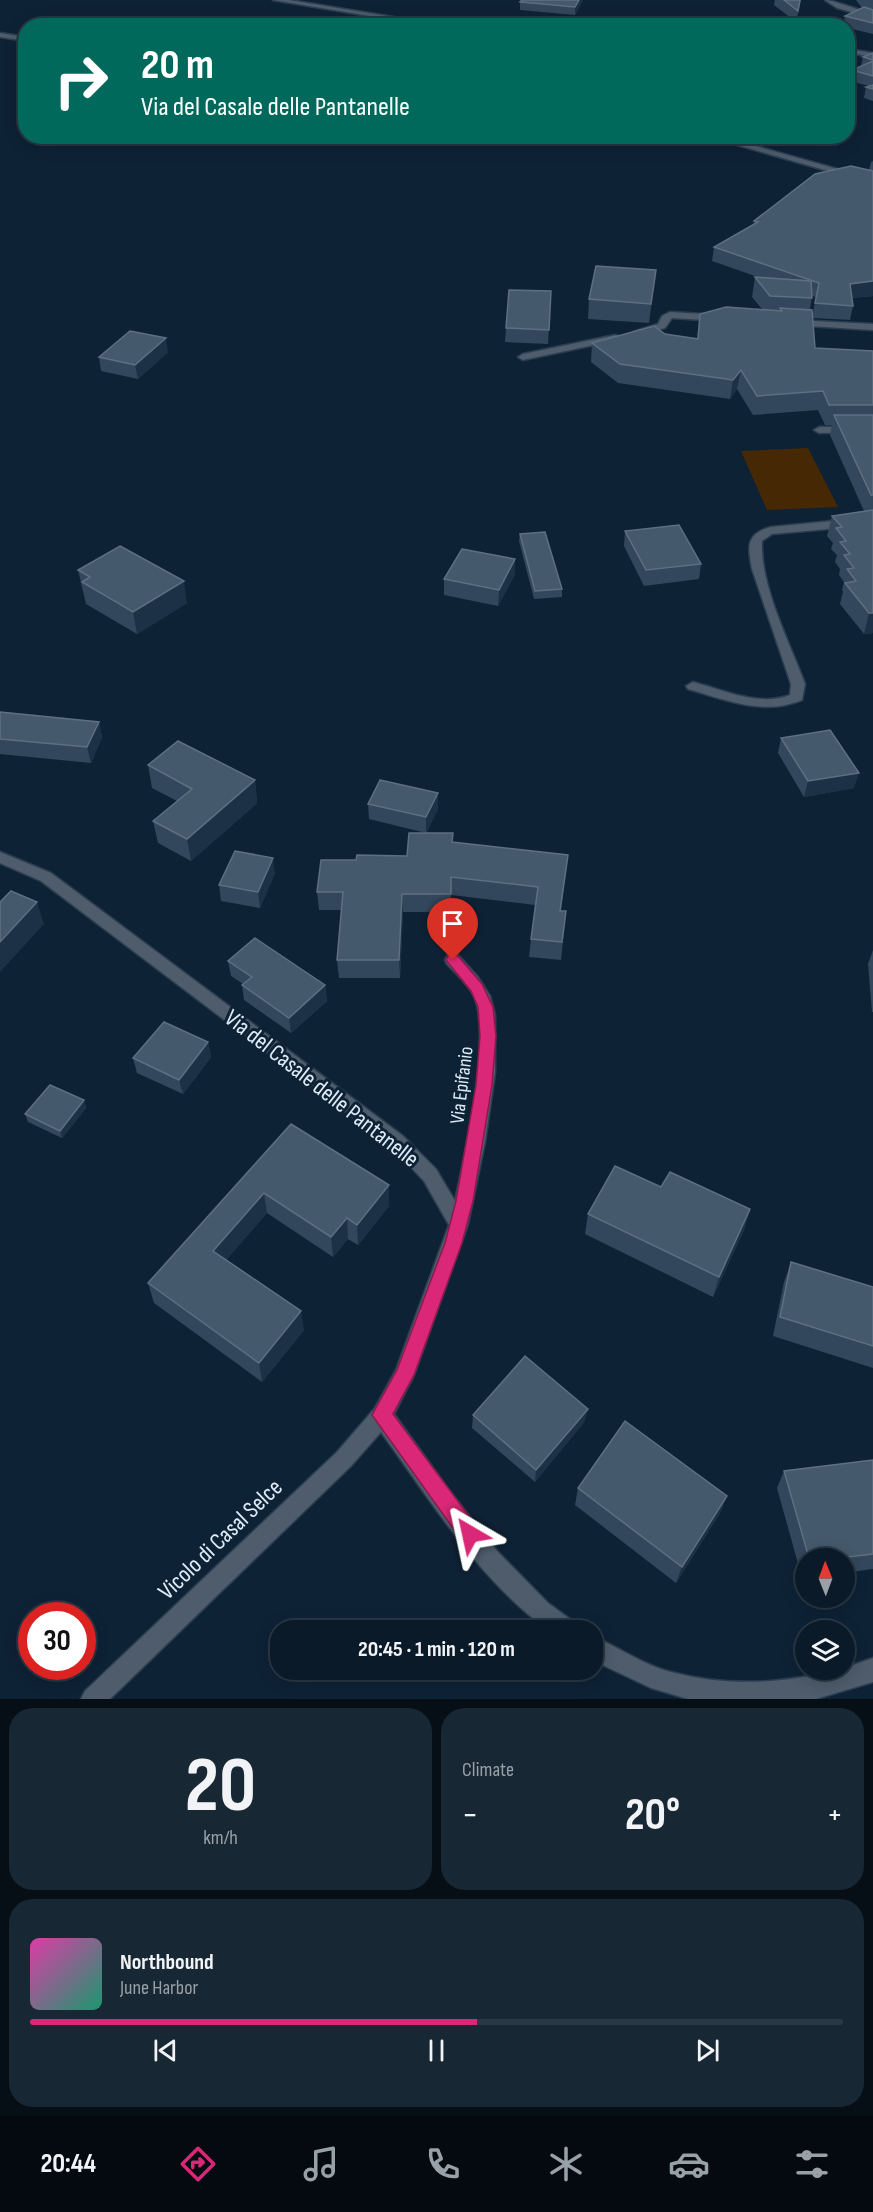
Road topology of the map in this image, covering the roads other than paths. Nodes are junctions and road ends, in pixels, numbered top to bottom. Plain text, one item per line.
1 (276, 0) edge
2 (828, 0) edge
3 (873, 16) edge
4 (394, 18) edge
5 (0, 35) edge
6 (18, 38) edge
7 (855, 52) edge
8 (873, 55) edge
9 (739, 144) edge
10 (836, 171) junction
11 (873, 173) edge
12 (873, 182) edge
13 (725, 318) edge
14 (785, 322) edge
15 (873, 327) edge
16 (631, 334) edge
17 (621, 336) edge
18 (523, 357) dead end
19 (873, 429) edge
20 (819, 430) dead end
21 (873, 520) edge
22 (693, 686) dead end
23 (0, 857) edge
24 (453, 960) dead end
25 (459, 1224) junction
26 (382, 1415) junction
27 (553, 1620) edge
28 (603, 1652) edge
29 (873, 1670) edge
30 (93, 1699) edge

1 - 4 street
2 - 3 street
5 - 6 street
7 - 8 street
9 - 10 street
10 - 11 street
10 - 12 street
13 - 16 street
14 - 15 street
17 - 18 street
19 - 20 street
21 - 22 street
23 - 25 street, Via del Casale delle Pantanelle
24 - 25 street, Via Epifanio
25 - 26 street
26 - 27 street
26 - 30 street, Vicolo di Casal Selce
28 - 29 street

